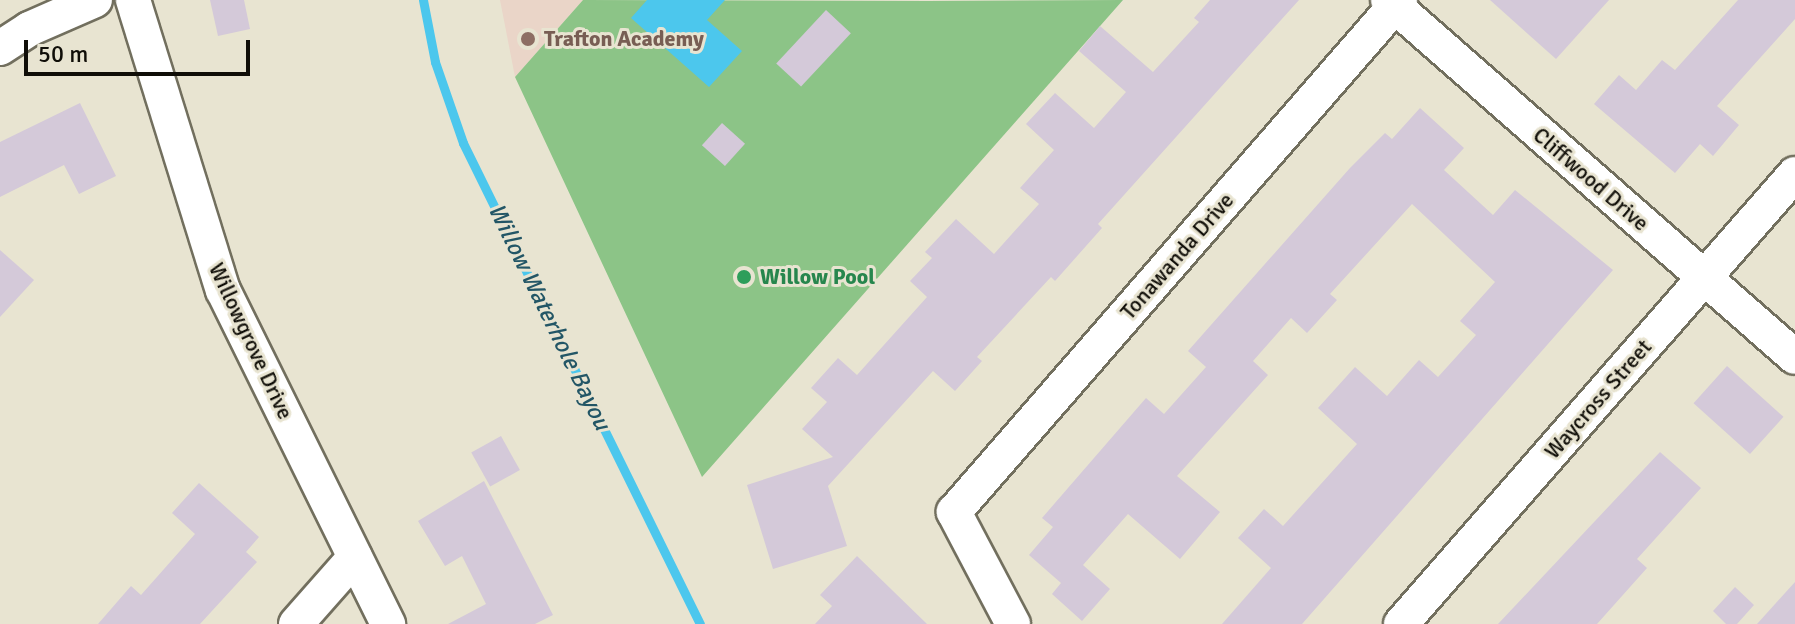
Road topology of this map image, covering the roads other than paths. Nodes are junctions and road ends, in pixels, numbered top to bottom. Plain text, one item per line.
1 (95, 0) edge
2 (133, 0) edge
3 (1394, 2) edge
4 (0, 48) edge
5 (1795, 174) edge
6 (1704, 277) junction
7 (1795, 357) edge
8 (355, 557) junction
9 (296, 624) edge
10 (388, 624) edge
11 (1013, 624) edge
12 (1401, 624) edge

1 - 4 street
2 - 8 street, Willowgrove Drive
3 - 6 street, Cliffwood Drive
3 - 11 street, Tonawanda Drive
5 - 6 street, Waycross Street
6 - 7 street, Cliffwood Drive
6 - 12 street, Waycross Street
8 - 9 street
8 - 10 street, Willowgrove Drive

